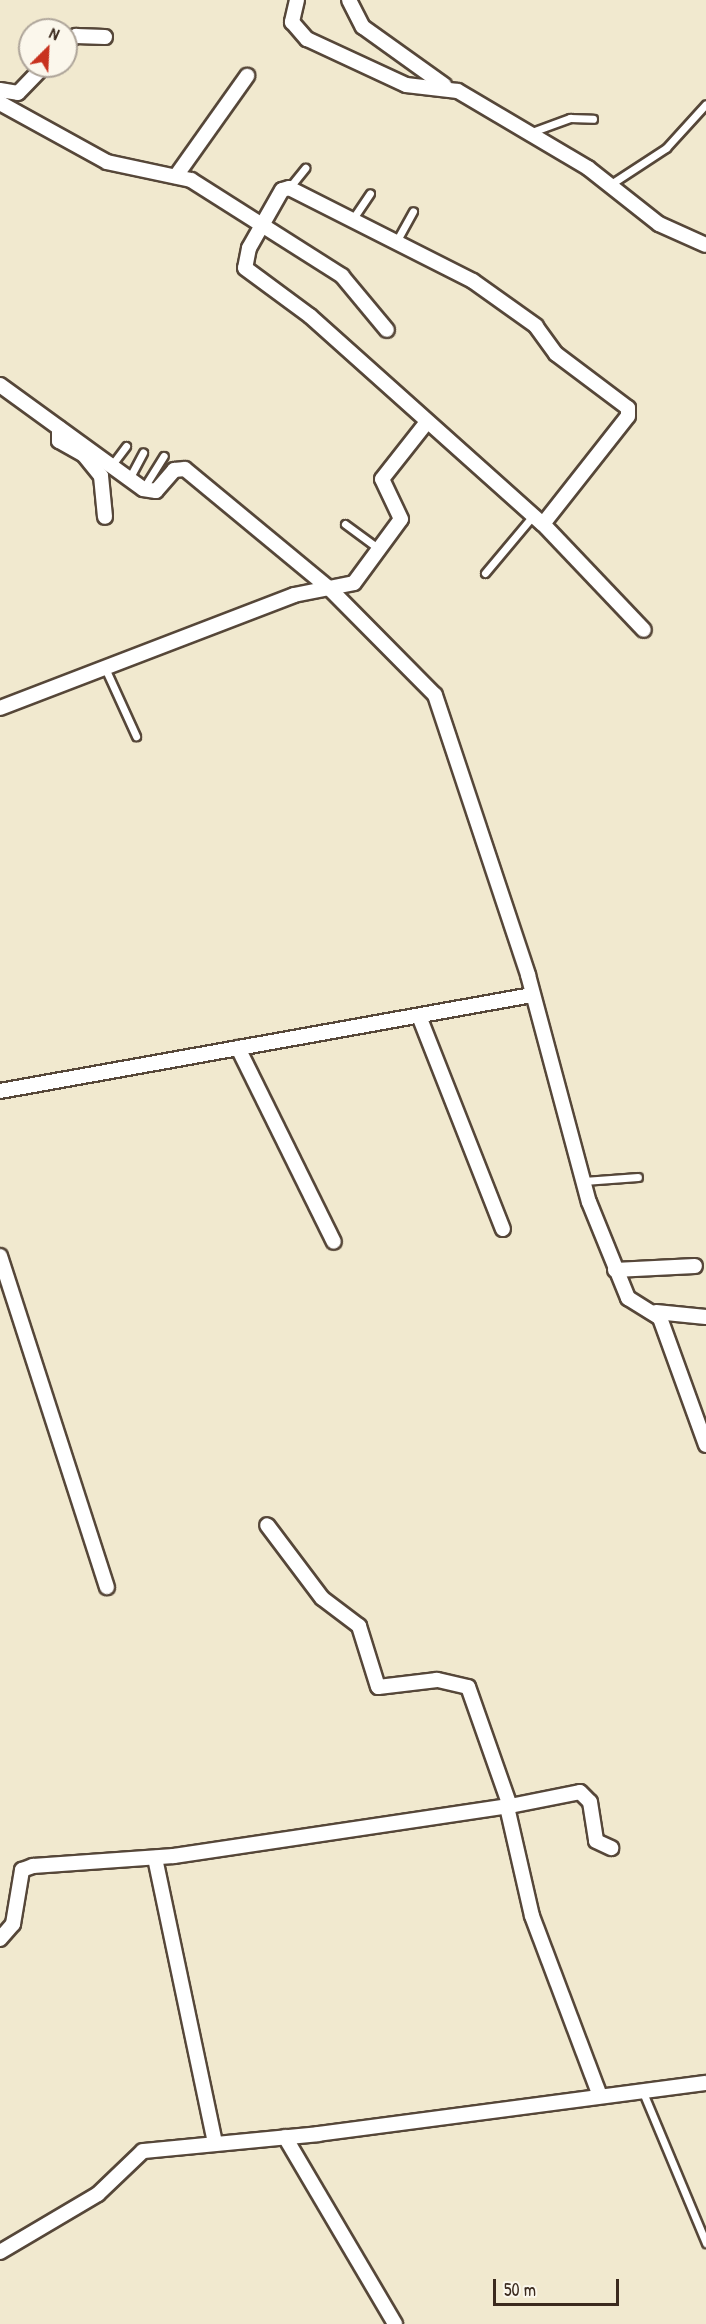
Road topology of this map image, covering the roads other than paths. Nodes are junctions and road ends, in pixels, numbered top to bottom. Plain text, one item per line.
1 (297, 0) edge
2 (349, 0) edge
3 (78, 36) edge
4 (105, 37) dead end
5 (247, 76) dead end
6 (32, 78) edge
7 (444, 85) junction
8 (0, 90) edge
9 (0, 103) edge
10 (706, 104) edge
11 (594, 119) dead end
12 (529, 133) junction
13 (305, 168) dead end
14 (176, 176) junction
15 (610, 184) junction
16 (289, 188) junction
17 (370, 193) dead end
18 (413, 211) dead end
19 (352, 220) junction
20 (262, 222) junction
21 (396, 242) junction
22 (706, 244) edge
23 (387, 330) dead end
24 (0, 385) edge
25 (427, 422) junction
26 (59, 428) junction
27 (126, 446) dead end
28 (143, 453) dead end
29 (164, 456) dead end
30 (111, 466) junction
31 (129, 479) junction
32 (144, 489) junction
33 (105, 516) dead end
34 (537, 520) junction
35 (345, 524) dead end
36 (381, 550) junction
37 (485, 573) dead end
38 (330, 589) junction
39 (644, 630) dead end
40 (105, 668) junction
41 (0, 708) edge
42 (136, 736) dead end
43 (532, 995) junction
44 (419, 1016) junction
45 (238, 1048) junction
46 (0, 1090) edge
47 (638, 1177) dead end
48 (584, 1181) junction
49 (503, 1229) dead end
50 (334, 1242) dead end
51 (0, 1256) edge
52 (695, 1266) dead end
53 (615, 1270) junction
54 (706, 1317) edge
55 (660, 1320) junction
56 (706, 1445) edge
57 (267, 1525) dead end
58 (106, 1587) dead end
59 (510, 1806) junction
60 (611, 1848) dead end
61 (155, 1858) junction
62 (0, 1939) edge
63 (706, 2083) edge
64 (642, 2090) junction
65 (600, 2096) junction
66 (285, 2137) junction
67 (215, 2143) junction
68 (706, 2243) edge
69 (0, 2252) edge
70 (395, 2324) edge

1 - 7 street
2 - 7 street
3 - 4 street
5 - 14 street
6 - 8 street
7 - 12 street
9 - 14 street
10 - 15 lane
11 - 12 lane
12 - 15 street
13 - 16 lane
14 - 20 street
15 - 22 street
16 - 19 street
16 - 20 street
17 - 19 lane
18 - 21 lane
19 - 21 street
20 - 23 street
20 - 25 street
21 - 34 street
24 - 26 street
25 - 34 street
25 - 36 street
26 - 30 street
26 - 33 street
27 - 30 lane
28 - 31 lane
29 - 32 lane
30 - 31 street
31 - 32 street
32 - 38 street
34 - 37 lane
34 - 39 street
35 - 36 lane
36 - 38 street
38 - 40 street
38 - 43 street
40 - 41 street
40 - 42 lane
43 - 44 street
43 - 48 street
44 - 45 street
44 - 49 street
45 - 46 street
45 - 50 street
47 - 48 lane
48 - 53 street
51 - 58 street
52 - 53 street
53 - 55 street
54 - 55 street
55 - 56 street
57 - 59 street
59 - 60 street
59 - 61 street
59 - 65 street
61 - 62 street
61 - 67 street
63 - 64 street
64 - 65 street
64 - 68 lane
65 - 66 street
66 - 67 street
66 - 70 street
67 - 69 street

